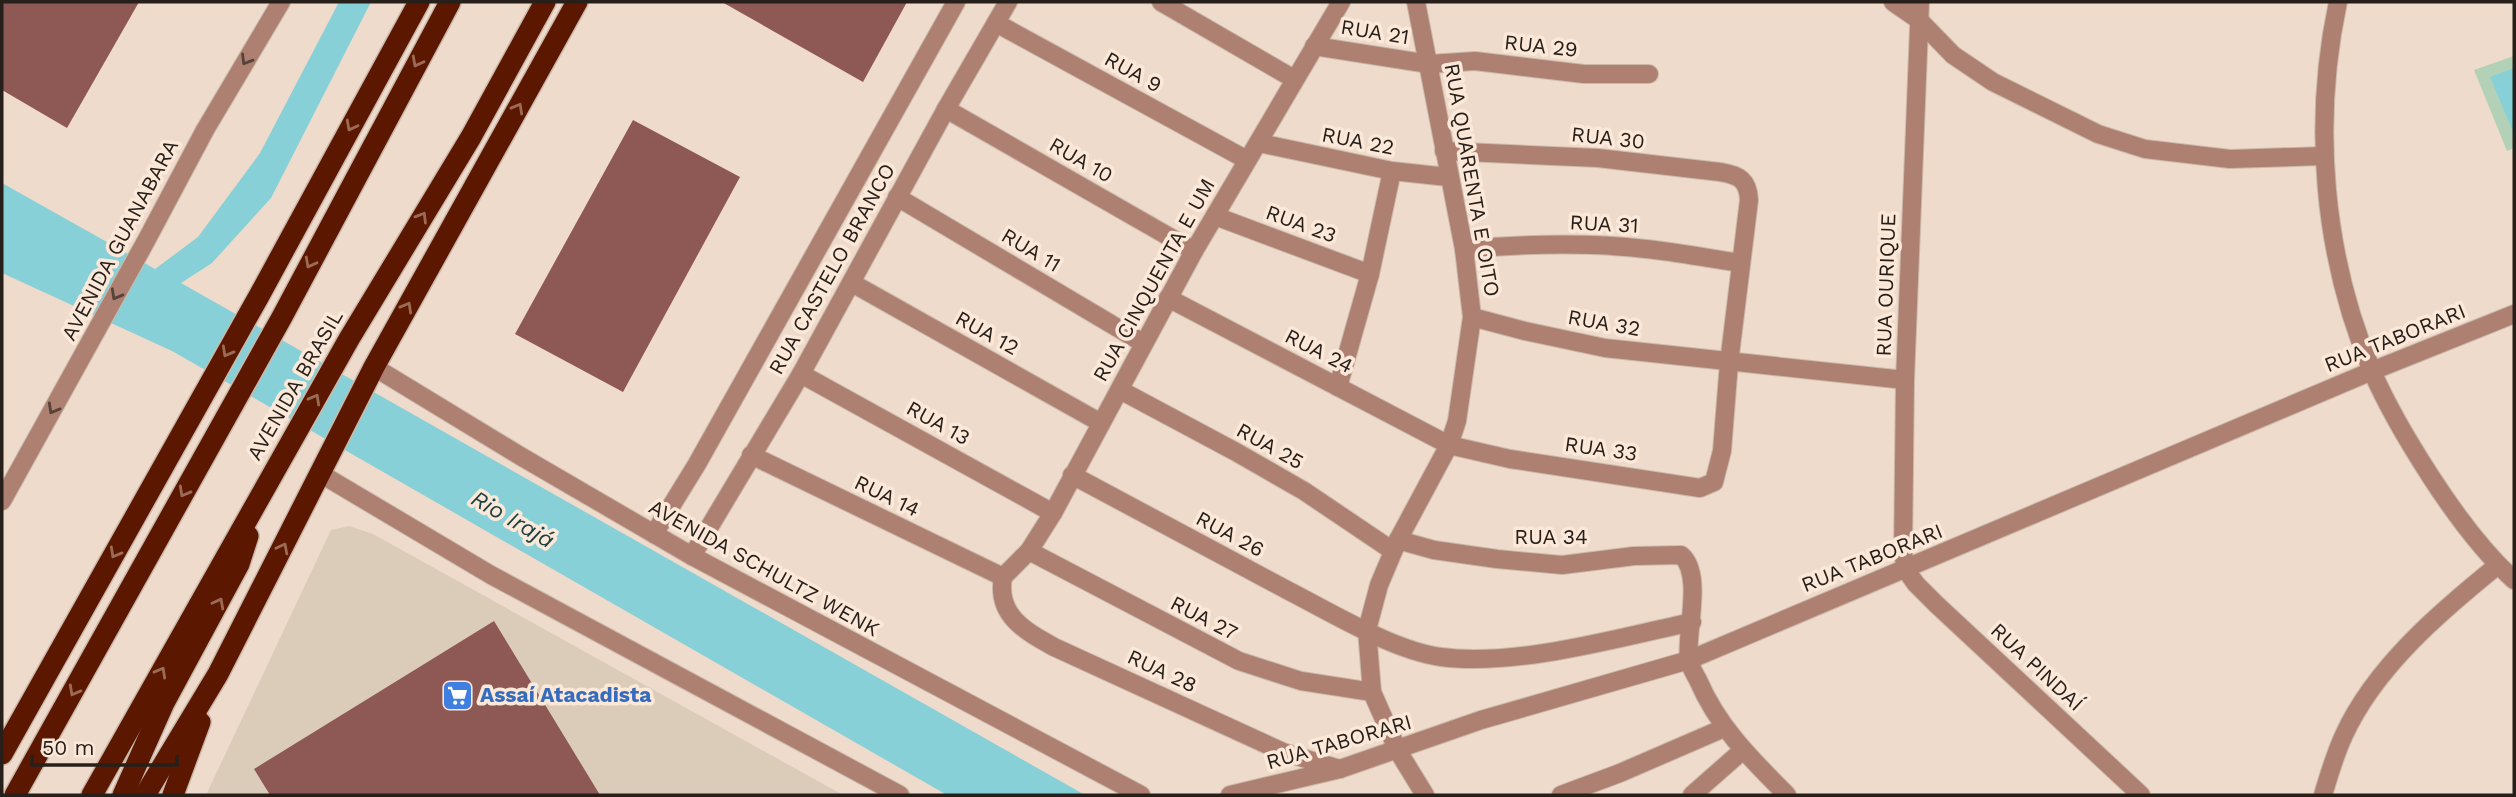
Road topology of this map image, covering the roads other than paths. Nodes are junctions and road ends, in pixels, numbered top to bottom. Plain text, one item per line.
1 (281, 2) edge
2 (419, 2) edge
3 (450, 2) edge
4 (545, 2) edge
5 (577, 2) edge
6 (956, 2) edge
7 (1008, 2) edge
8 (1160, 2) edge
9 (1341, 2) edge
10 (1416, 2) edge
11 (1893, 2) edge
12 (1920, 2) edge
13 (2338, 2) edge
14 (1919, 20) junction
15 (996, 23) junction
16 (1314, 46) junction
17 (1429, 64) junction
18 (1649, 74) dead end
19 (1294, 79) junction
20 (946, 109) junction
21 (1259, 143) junction
22 (1444, 151) junction
23 (2323, 156) junction
24 (1247, 160) junction
25 (1392, 171) junction
26 (1448, 177) junction
27 (897, 197) junction
28 (1215, 216) junction
29 (1464, 249) junction
30 (1194, 251) junction
31 (1741, 264) junction
32 (1370, 274) junction
33 (852, 283) junction
34 (1168, 298) junction
35 (2514, 314) edge
36 (1472, 317) junction
37 (1143, 343) junction
38 (1729, 363) junction
39 (374, 367) junction
40 (2372, 371) junction
41 (801, 374) junction
42 (1905, 380) junction
43 (1338, 387) junction
44 (1120, 390) junction
45 (1101, 423) junction
46 (1449, 445) junction
47 (751, 455) junction
48 (325, 466) junction
49 (1072, 475) junction
50 (261, 494) junction
51 (2, 501) edge
52 (1053, 513) junction
53 (654, 534) junction
54 (1395, 546) junction
55 (1028, 551) junction
56 (692, 556) junction
57 (2498, 565) junction
58 (1906, 570) junction
59 (1003, 577) junction
60 (2514, 580) edge
61 (1692, 622) junction
62 (1367, 630) junction
63 (1689, 660) junction
64 (218, 674) junction
65 (39, 689) junction
66 (1372, 692) junction
67 (2, 728) edge
68 (1724, 728) junction
69 (1398, 751) junction
70 (1742, 751) junction
71 (2, 754) edge
72 (1340, 769) junction
73 (15, 795) edge
74 (92, 795) edge
75 (123, 795) edge
76 (145, 795) edge
77 (173, 795) edge
78 (900, 795) edge
79 (1141, 795) edge
80 (1230, 795) edge
81 (1425, 795) edge
82 (1561, 795) edge
83 (1692, 795) edge
84 (1787, 795) edge
85 (2141, 795) edge
86 (2323, 795) edge

1 -> 51 street, AVENIDA GUANABARA
2 -> 65 highway
3 -> 73 highway, AVENIDA BRASIL
50 -> 4 highway, AVENIDA BRASIL
39 -> 5 highway
6 - 53 street, RUA CASTELO BRANCO
7 - 15 street, RUA CASTELO BRANCO
8 - 19 street
9 - 16 street, RUA CINQUENTA E UM
10 - 17 street, RUA QUARENTA E OITO
11 - 14 street
12 - 14 street, RUA OURIQUE
13 - 23 street
14 - 23 street
14 - 42 street, RUA OURIQUE
15 - 20 street, RUA CASTELO BRANCO
15 - 24 street, RUA 9
16 - 17 street, RUA 21
16 - 19 street, RUA CINQUENTA E UM
17 - 18 street, RUA 29
17 - 22 street, RUA QUARENTA E OITO
19 - 21 street, RUA CINQUENTA E UM
20 - 27 street, RUA CASTELO BRANCO
20 - 30 street, RUA 10
21 - 24 street, RUA CINQUENTA E UM
21 - 25 street, RUA 22
22 - 26 street, RUA QUARENTA E OITO
22 - 31 street, RUA 30
23 - 40 street
24 - 28 street, RUA CINQUENTA E UM
25 - 26 street, RUA 22
25 - 32 street
26 - 29 street, RUA QUARENTA E OITO
27 - 33 street, RUA CASTELO BRANCO
27 - 37 street, RUA 11
28 - 30 street, RUA CINQUENTA E UM
28 - 32 street, RUA 23
29 - 31 street, RUA 31
29 - 36 street, RUA QUARENTA E OITO
30 - 34 street, RUA CINQUENTA E UM
31 - 38 street
32 - 43 street
33 - 41 street, RUA CASTELO BRANCO
33 - 45 street, RUA 12
34 - 37 street, RUA CINQUENTA E UM
34 - 43 street, RUA 24
35 - 40 street, RUA TABORARI
36 - 38 street, RUA 32
36 - 46 street, RUA QUARENTA E OITO
37 - 44 street, RUA CINQUENTA E UM
38 - 42 street, RUA 32
38 - 46 street, RUA 33
39 - 48 highway
39 - 53 street, AVENIDA SCHULTZ WENK
40 - 57 street
40 - 58 street, RUA TABORARI
41 - 47 street, RUA CASTELO BRANCO
41 - 52 street, RUA 13
42 - 58 street, RUA OURIQUE
43 - 46 street, RUA 24
44 - 45 street, RUA CINQUENTA E UM
44 - 54 street, RUA 25
45 - 49 street, RUA CINQUENTA E UM
46 - 54 street, RUA QUARENTA E OITO
47 - 56 street, RUA CASTELO BRANCO
47 - 59 street, RUA 14
64 -> 48 highway
48 - 78 street
49 - 52 street, RUA CINQUENTA E UM
49 - 62 street, RUA 26
74 -> 50 highway, AVENIDA BRASIL
75 -> 50 highway
52 - 55 street, RUA CINQUENTA E UM
53 - 56 street, AVENIDA SCHULTZ WENK
54 - 61 street, RUA 34
54 - 62 street, RUA QUARENTA E OITO
55 - 59 street, RUA CINQUENTA E UM
55 - 66 street, RUA 27
56 - 79 street, AVENIDA SCHULTZ WENK
57 - 60 street
57 - 86 street
58 - 63 street, RUA TABORARI
58 - 85 street, RUA PINDAÍ
59 - 72 street, RUA 28
61 - 62 street, RUA 26
61 - 63 street
62 - 66 street, RUA QUARENTA E OITO
63 - 68 street
63 - 69 street, RUA TABORARI
64 - 76 highway
64 - 77 highway
65 - 67 highway
65 - 71 highway
66 - 69 street, RUA QUARENTA E OITO
68 - 70 street
68 - 82 street
69 - 72 street, RUA TABORARI
69 - 81 street, RUA QUARENTA E OITO
70 - 83 street
70 - 84 street
72 - 80 street, RUA TABORARI

